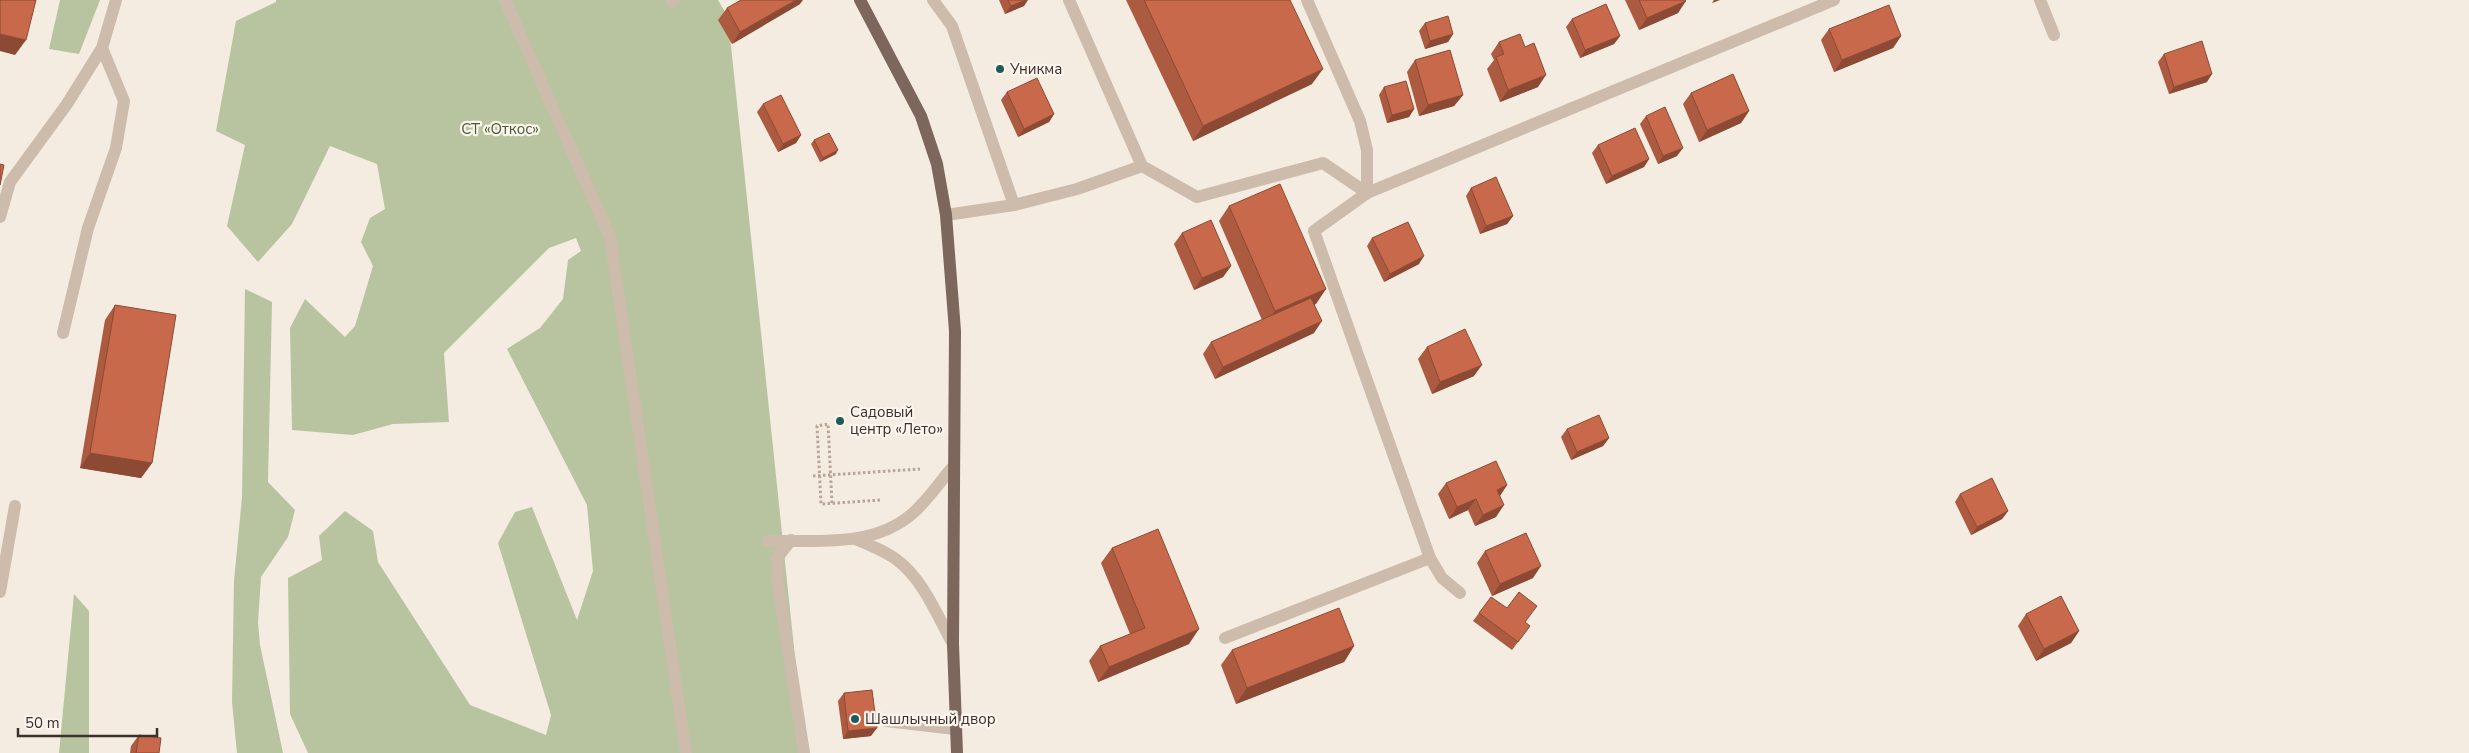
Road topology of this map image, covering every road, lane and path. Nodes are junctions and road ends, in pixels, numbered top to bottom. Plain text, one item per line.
1 (116, 0) edge
2 (505, 0) edge
3 (860, 0) edge
4 (933, 0) edge
5 (1068, 0) edge
6 (1307, 0) edge
7 (1834, 0) edge
8 (2040, 0) edge
9 (2054, 35) dead end
10 (102, 48) junction
11 (1142, 166) junction
12 (1367, 193) junction
13 (1014, 205) junction
14 (946, 215) junction
15 (0, 218) edge
16 (63, 333) dead end
17 (952, 468) junction
18 (920, 469) dead end
19 (830, 475) junction
20 (813, 476) dead end
21 (820, 476) junction
22 (881, 500) dead end
23 (832, 503) junction
24 (15, 506) dead end
25 (855, 539) junction
26 (791, 540) junction
27 (768, 541) dead end
28 (1430, 558) junction
29 (0, 592) edge
30 (1460, 593) dead end
31 (1225, 638) dead end
32 (953, 644) junction
33 (886, 721) dead end
34 (955, 729) junction
35 (686, 753) edge
36 (804, 753) edge
37 (957, 753) edge

1 - 10 street
2 - 35 street
3 - 14 main road
4 - 13 street
5 - 11 street
6 - 12 street
7 - 12 street
8 - 9 street
10 - 15 street
10 - 16 street
11 - 12 street
11 - 13 street
12 - 28 street
13 - 14 street
14 - 17 main road
17 - 25 street
17 - 32 main road
18 - 19 path
19 - 21 path
19 - 21 path
19 - 23 path
20 - 21 path
21 - 23 path
22 - 23 path
24 - 29 street
25 - 26 street
25 - 32 street
26 - 27 street
26 - 36 street
28 - 30 street
28 - 31 street
32 - 34 main road
33 - 34 street
34 - 37 main road

